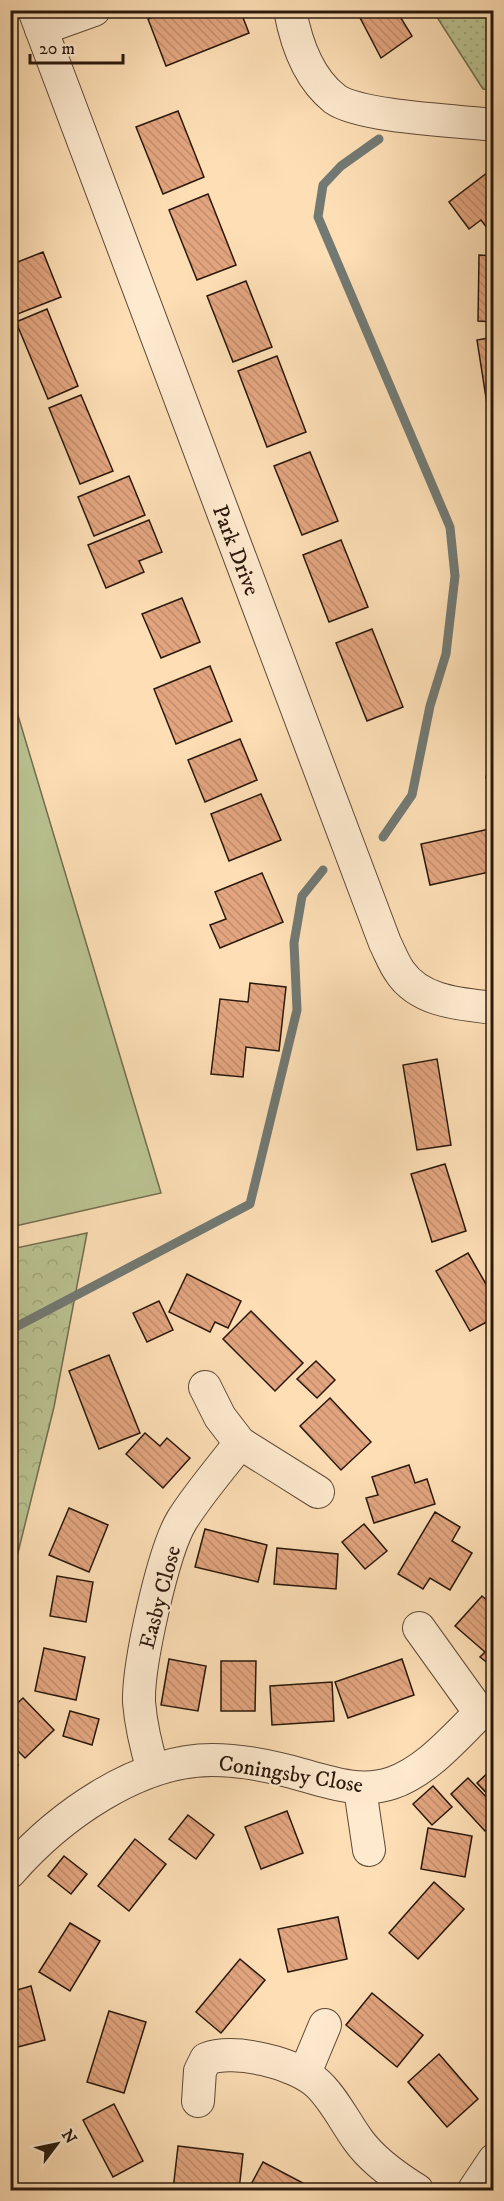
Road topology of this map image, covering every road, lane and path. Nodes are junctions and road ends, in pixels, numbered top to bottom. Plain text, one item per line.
1 (94, 10) edge
2 (290, 10) edge
3 (37, 20) edge
4 (494, 125) edge
5 (494, 1008) edge
6 (205, 1387) dead end
7 (240, 1443) junction
8 (318, 1492) dead end
9 (419, 1628) dead end
10 (153, 1770) junction
11 (360, 1789) junction
12 (369, 1850) dead end
13 (10, 1872) edge
14 (325, 2025) dead end
15 (305, 2073) junction
16 (198, 2101) dead end
17 (494, 2160) edge
18 (417, 2190) edge
19 (474, 2190) edge

1 - 3 street, Park Drive
2 - 4 street
3 - 5 street, Park Drive
6 - 7 street
7 - 8 street
7 - 10 street, Easby Close
9 - 11 street, Coningsby Close
10 - 11 street, Coningsby Close
10 - 13 street, Coningsby Close
11 - 12 street
14 - 15 street
15 - 16 street
15 - 18 street
17 - 19 street

